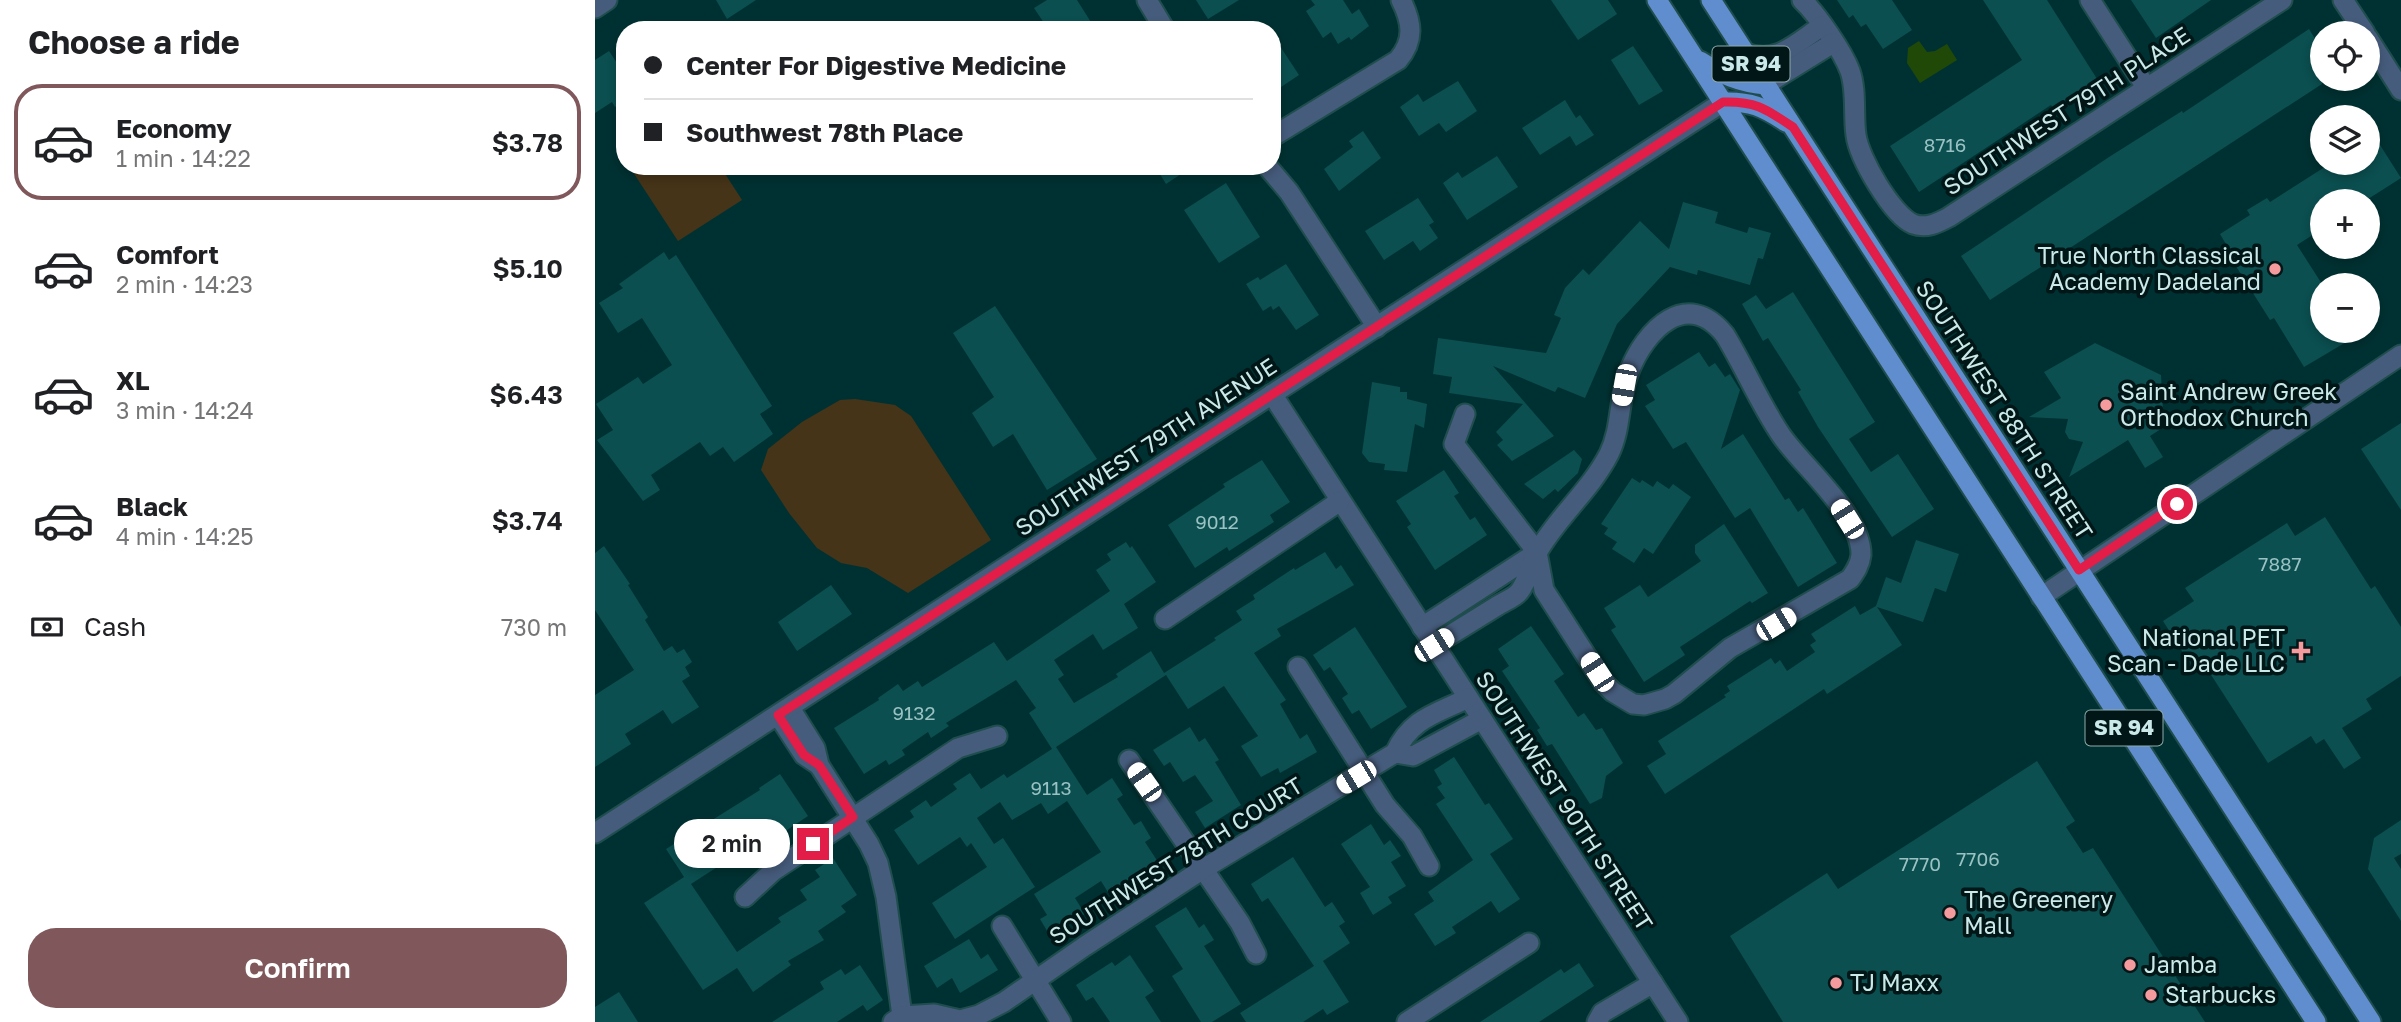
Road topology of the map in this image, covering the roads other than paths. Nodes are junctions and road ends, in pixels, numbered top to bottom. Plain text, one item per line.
1 (607, 0) edge
2 (1147, 0) edge
3 (1401, 0) edge
4 (1657, 0) edge
5 (1710, 0) edge
6 (1802, 0) edge
7 (2090, 0) edge
8 (2281, 0) edge
9 (2350, 2) edge
10 (595, 8) edge
11 (1160, 21) edge
12 (2359, 21) edge
13 (1822, 26) junction
14 (1833, 43) junction
15 (1743, 51) junction
16 (1693, 56) junction
17 (2380, 57) edge
18 (1765, 85) junction
19 (2146, 87) junction
20 (2401, 90) edge
21 (1723, 102) junction
22 (1793, 127) junction
23 (1281, 131) edge
24 (1275, 175) edge
25 (1377, 327) junction
26 (2401, 355) edge
27 (1272, 394) junction
28 (1465, 414) dead end
29 (1340, 501) junction
30 (1537, 552) junction
31 (2079, 570) junction
32 (2041, 597) junction
33 (1165, 619) dead end
34 (1422, 627) junction
35 (1434, 645) junction
36 (1298, 667) dead end
37 (1468, 698) junction
38 (784, 711) junction
39 (1482, 719) junction
40 (997, 736) dead end
41 (1395, 753) junction
42 (1129, 760) dead end
43 (1365, 772) junction
44 (853, 817) junction
45 (595, 833) edge
46 (1429, 866) dead end
47 (1203, 869) junction
48 (745, 897) dead end
49 (1002, 926) dead end
50 (1529, 943) dead end
51 (1256, 954) dead end
52 (1035, 981) junction
53 (1653, 983) junction
54 (897, 1019) edge
55 (1061, 1022) edge
56 (1407, 1022) edge
57 (1597, 1022) edge
58 (1678, 1022) edge
59 (2316, 1022) edge
60 (2371, 1022) edge

1 - 10 street
2 - 11 street
3 - 23 street
4 - 16 main road, SR 94
5 - 15 main road, SOUTHWEST 88TH STREET / SR 94
6 - 13 street
7 - 19 street
8 - 19 street, SOUTHWEST 79TH PLACE
9 - 12 street
13 - 14 street
13 - 15 street
14 - 18 street
14 - 19 street, SOUTHWEST 79TH PLACE
15 - 18 main road, SOUTHWEST 88TH STREET / SR 94
16 - 18 main road
16 - 21 main road, SR 94
17 - 20 street
18 - 22 main road, SOUTHWEST 88TH STREET / SR 94
21 - 22 main road
21 - 25 street, SOUTHWEST 79TH AVENUE
21 - 32 main road, SR 94
22 - 31 main road, SOUTHWEST 88TH STREET / SR 94
24 - 25 street
25 - 27 street, SOUTHWEST 79TH AVENUE
26 - 31 street
27 - 29 street, SOUTHWEST 90TH STREET
27 - 38 street, SOUTHWEST 79TH AVENUE
28 - 30 street
29 - 33 street
29 - 34 street, SOUTHWEST 90TH STREET
30 - 30 street
30 - 34 street
30 - 35 street
31 - 32 street
31 - 60 main road, SOUTHWEST 88TH STREET / SR 94
32 - 59 main road, SR 94
34 - 35 street, SOUTHWEST 90TH STREET
35 - 37 street, SOUTHWEST 90TH STREET
36 - 43 street
37 - 39 street, SOUTHWEST 90TH STREET
37 - 41 street, SOUTHWEST 78TH COURT
38 - 44 street
38 - 45 street, SOUTHWEST 79TH AVENUE
39 - 41 street
39 - 53 street, SOUTHWEST 90TH STREET
40 - 44 street
41 - 43 street, SOUTHWEST 78TH COURT
42 - 47 street
43 - 46 street
43 - 47 street, SOUTHWEST 78TH COURT
44 - 48 street
44 - 54 street
47 - 51 street
47 - 52 street, SOUTHWEST 78TH COURT
49 - 52 street
50 - 56 street
52 - 54 street, SOUTHWEST 78TH COURT
52 - 55 street
53 - 57 street
53 - 58 street, SOUTHWEST 90TH STREET

